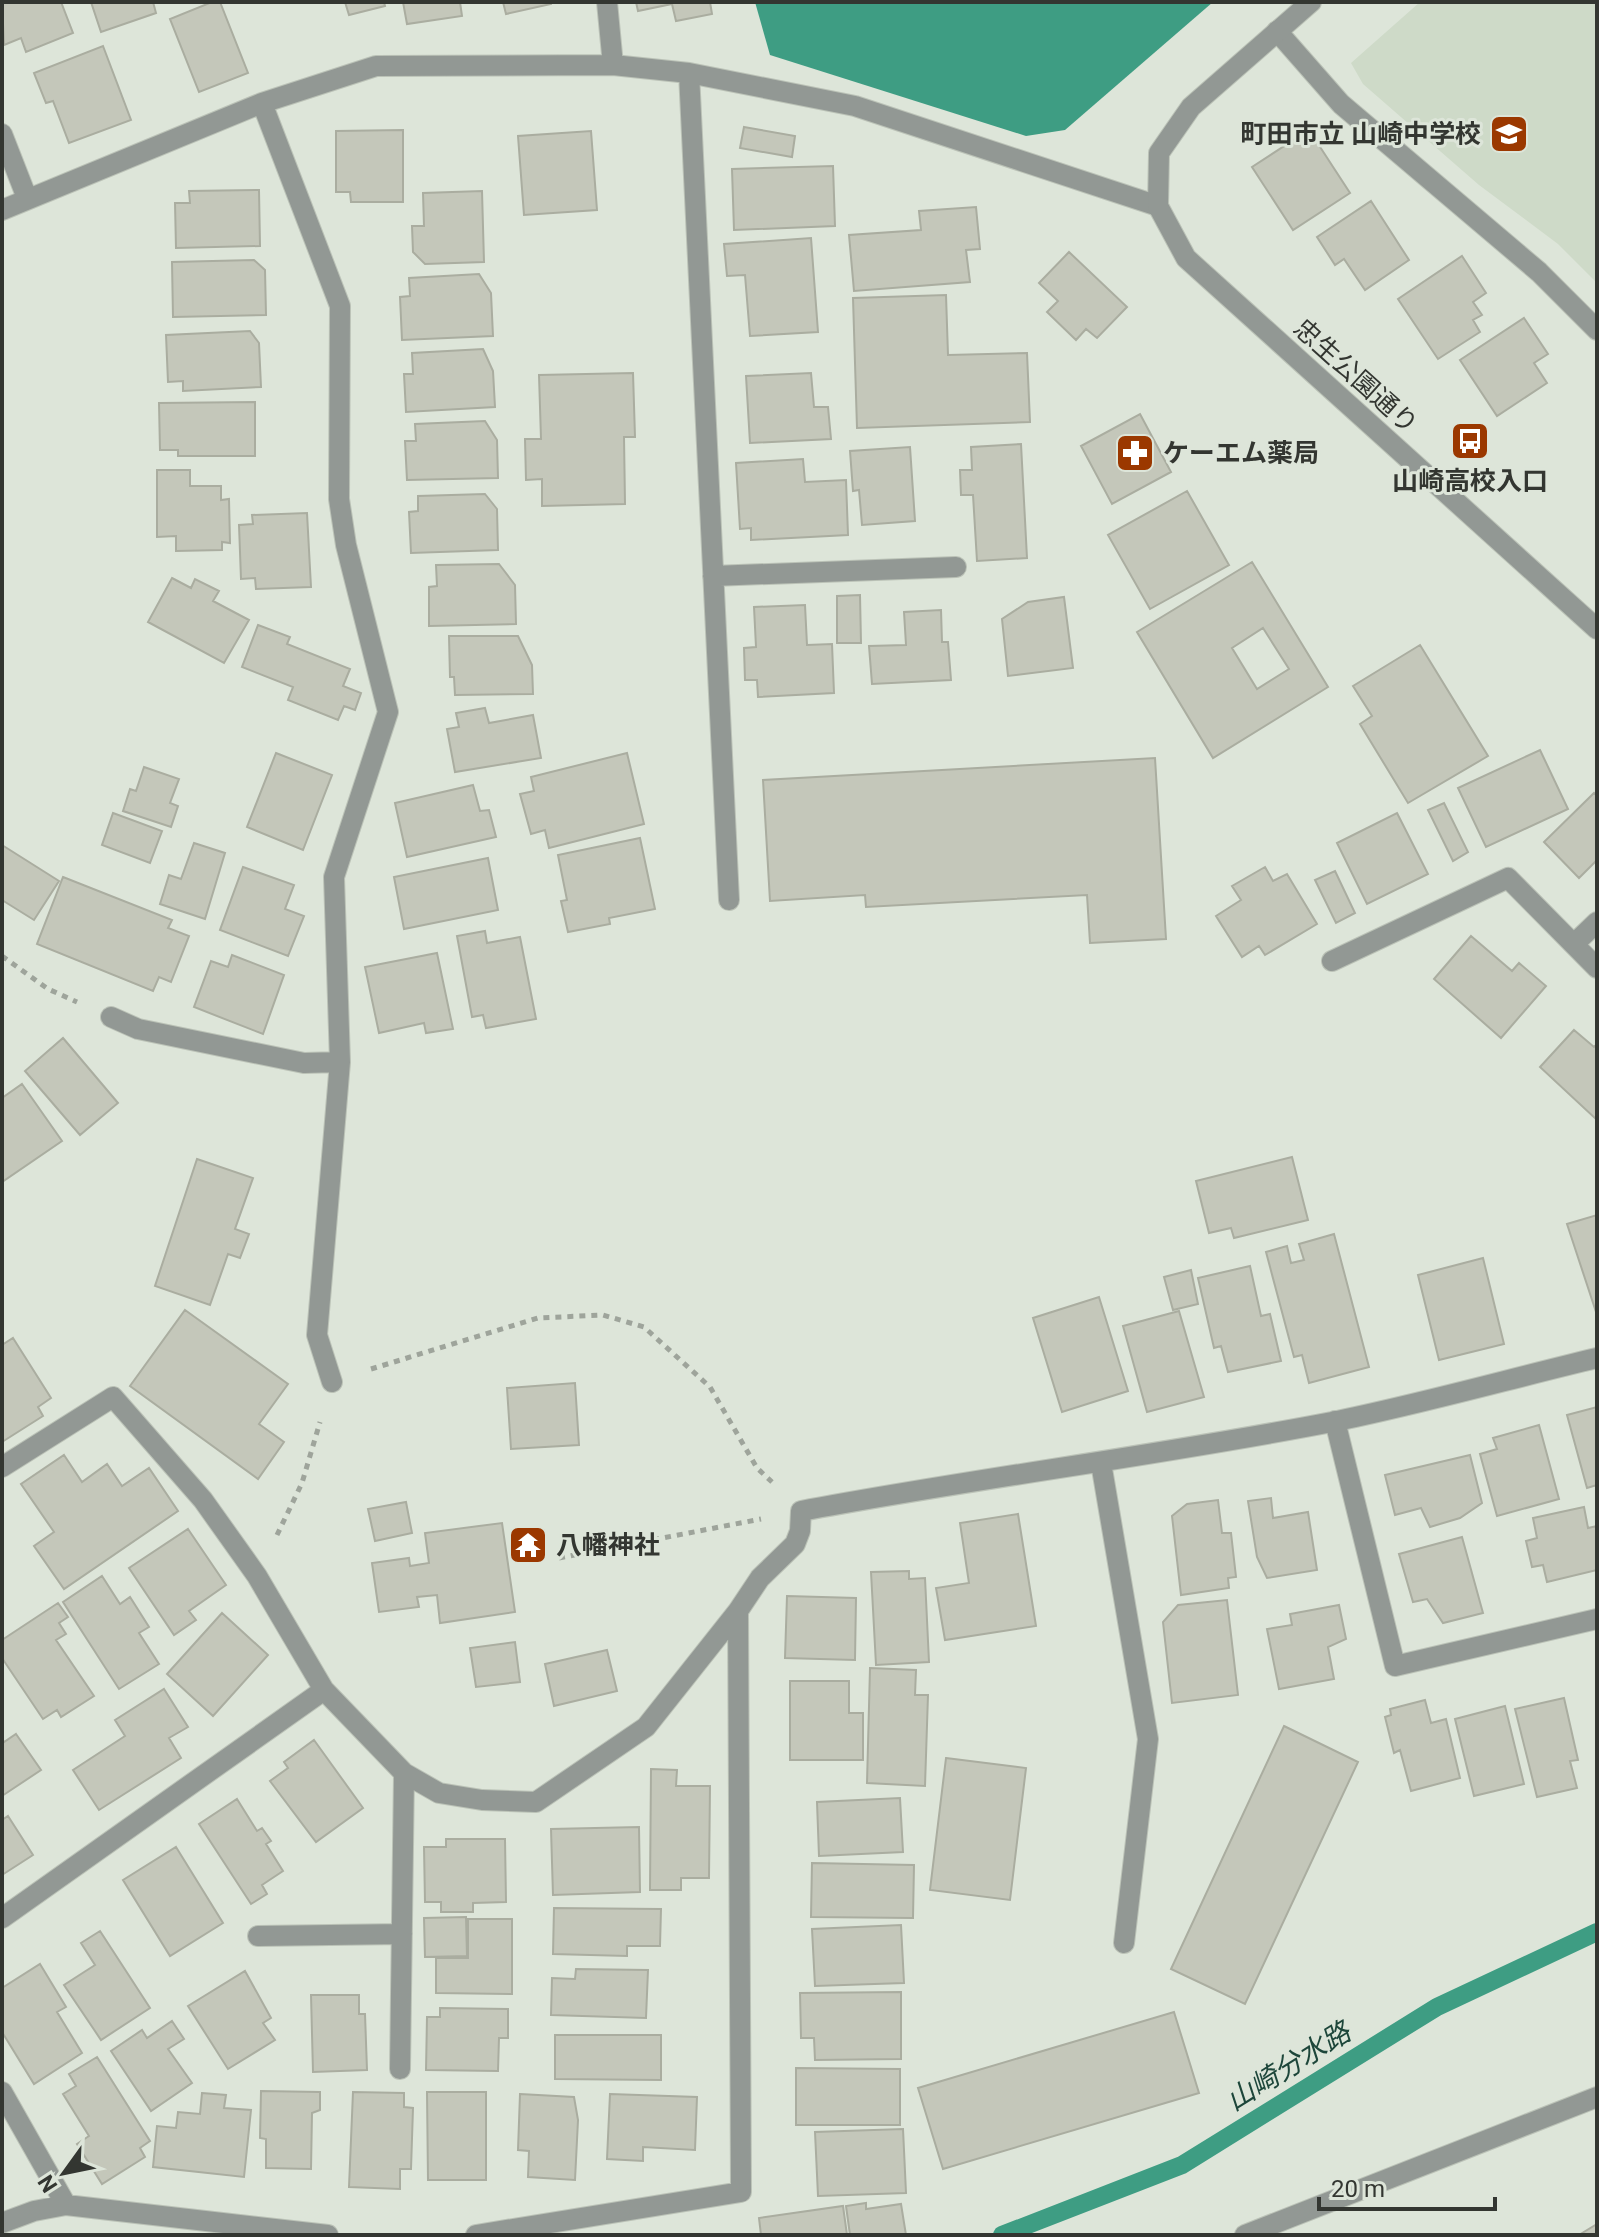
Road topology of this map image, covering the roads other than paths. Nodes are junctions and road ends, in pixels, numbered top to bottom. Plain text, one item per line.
1 (607, 2) edge
2 (1311, 2) edge
3 (1277, 31) junction
4 (613, 65) junction
5 (689, 73) junction
6 (262, 103) junction
7 (2, 134) edge
8 (27, 198) junction
9 (1158, 206) junction
10 (2, 210) edge
11 (1597, 330) edge
12 (956, 567) dead end
13 (713, 576) junction
14 (1597, 629) edge
15 (729, 900) dead end
16 (1597, 922) edge
17 (1574, 944) junction
18 (1332, 961) dead end
19 (1597, 968) edge
20 (111, 1017) road end
21 (340, 1062) junction
22 (1597, 1358) edge
23 (332, 1382) road end
24 (1335, 1421) junction
25 (1101, 1463) junction
26 (2, 1467) edge
27 (738, 1611) junction
28 (1597, 1619) edge
29 (324, 1690) junction
30 (404, 1773) junction
31 (2, 1918) edge
32 (402, 1934) junction
33 (258, 1936) dead end
34 (1124, 1943) dead end
35 (400, 2069) dead end
36 (2, 2092) edge
37 (1597, 2097) edge
38 (66, 2205) junction
39 (2, 2223) edge
40 (328, 2235) edge
41 (476, 2235) edge
42 (1245, 2235) edge

1 - 4 street
2 - 3 street
3 - 9 street
3 - 11 street
4 - 5 street
4 - 6 street
5 - 9 street
5 - 13 street
6 - 8 street
6 - 21 street
7 - 8 street
8 - 10 street
9 - 14 street, 忠生公園通り
12 - 13 street
13 - 15 street
16 - 17 street
17 - 18 street
17 - 19 street
20 - 21 street
21 - 23 street
22 - 24 street
24 - 25 street
24 - 28 street
25 - 27 street
25 - 34 street
26 - 29 street
27 - 30 street
27 - 41 street
29 - 30 street
29 - 31 street
30 - 32 street
32 - 33 street
32 - 35 street
36 - 38 street
37 - 42 street
38 - 39 street
38 - 40 street

